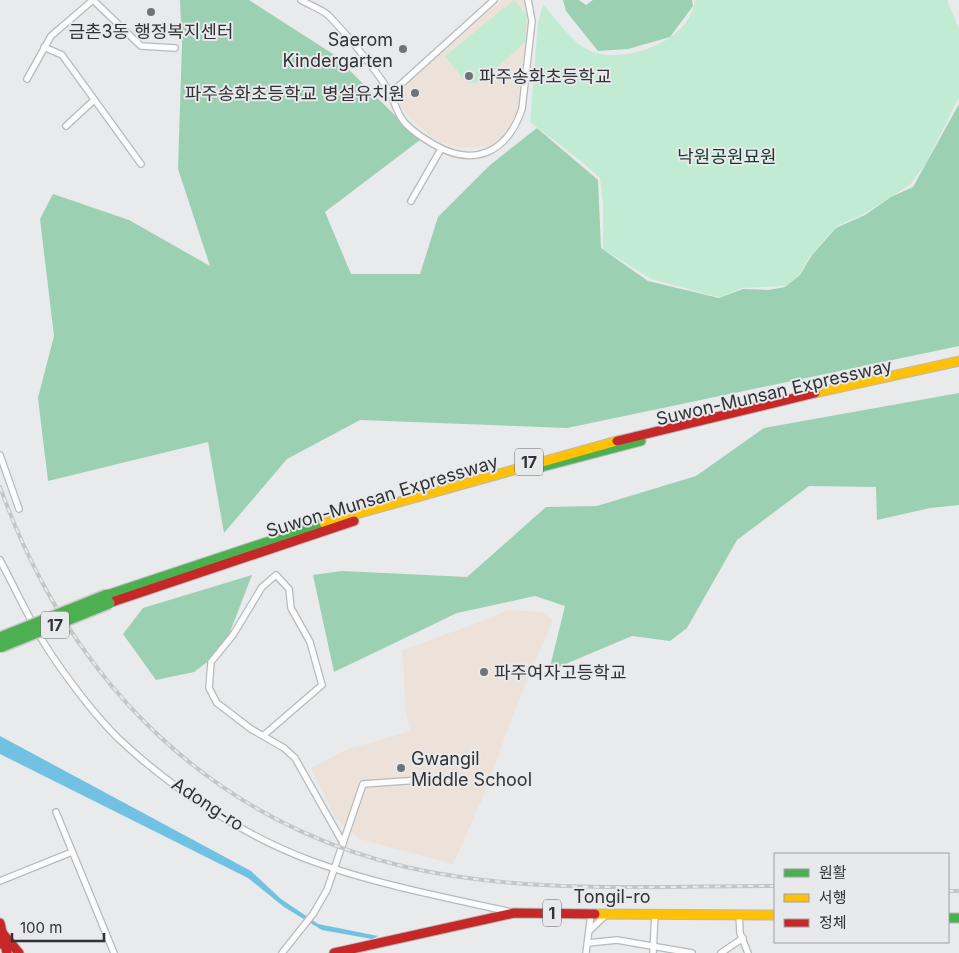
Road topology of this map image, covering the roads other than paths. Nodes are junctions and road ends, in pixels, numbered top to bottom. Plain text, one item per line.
1 (93, 0) edge
2 (301, 0) edge
3 (494, 0) edge
4 (528, 0) edge
5 (44, 47) junction
6 (175, 48) dead end
7 (27, 79) dead end
8 (390, 94) junction
9 (94, 100) junction
10 (66, 126) dead end
11 (441, 149) junction
12 (141, 164) dead end
13 (411, 201) dead end
14 (959, 361) edge
15 (959, 368) edge
16 (0, 455) edge
17 (19, 509) dead end
18 (0, 560) edge
19 (108, 599) junction
20 (0, 638) edge
21 (0, 647) edge
22 (264, 735) junction
23 (420, 780) dead end
24 (56, 812) dead end
25 (343, 843) junction
26 (72, 852) junction
27 (334, 868) junction
28 (0, 881) edge
29 (514, 913) junction
30 (609, 913) junction
31 (655, 913) junction
32 (591, 914) junction
33 (738, 914) junction
34 (774, 915) edge
35 (590, 930) junction
36 (1, 934) edge
37 (743, 938) junction
38 (588, 942) junction
39 (653, 945) junction
40 (8, 953) edge
41 (19, 953) edge
42 (114, 953) edge
43 (282, 953) edge
44 (334, 953) edge
45 (586, 953) edge
46 (653, 953) edge
47 (692, 953) edge
48 (721, 953) edge
49 (748, 953) edge

1 - 5 street
1 - 6 street
2 - 8 street
3 - 8 street
4 - 11 street
5 - 7 street
5 - 9 street
8 - 11 street
9 - 10 street
9 - 12 street
11 - 13 street
14 - 19 main road, Suwon-Munsan Expressway / 17
15 - 19 main road, Suwon-Munsan Expressway / 17
16 - 17 street
18 - 27 street, Adong-ro
19 - 20 main road, Suwon-Munsan Expressway / 17, bridge
19 - 21 main road, Suwon-Munsan Expressway / 17, bridge
22 - 22 street
22 - 25 street
23 - 25 street
24 - 26 street
25 - 27 street
26 - 28 street
26 - 42 street
27 - 29 street, Adong-ro
27 - 43 street
29 - 32 main road, Tongil-ro / 1
29 - 44 main road, Tongil-ro / 1
30 - 31 main road, Tongil-ro / 1
30 - 32 main road, Tongil-ro / 1
30 - 35 street
31 - 33 main road, Tongil-ro / 1
31 - 39 street
32 - 35 street
33 - 34 main road, Tongil-ro / 1
33 - 37 street
35 - 38 street
36 - 40 main road
36 - 41 main road
37 - 48 street
37 - 49 street
38 - 39 street
38 - 45 street
39 - 46 street
39 - 47 street

